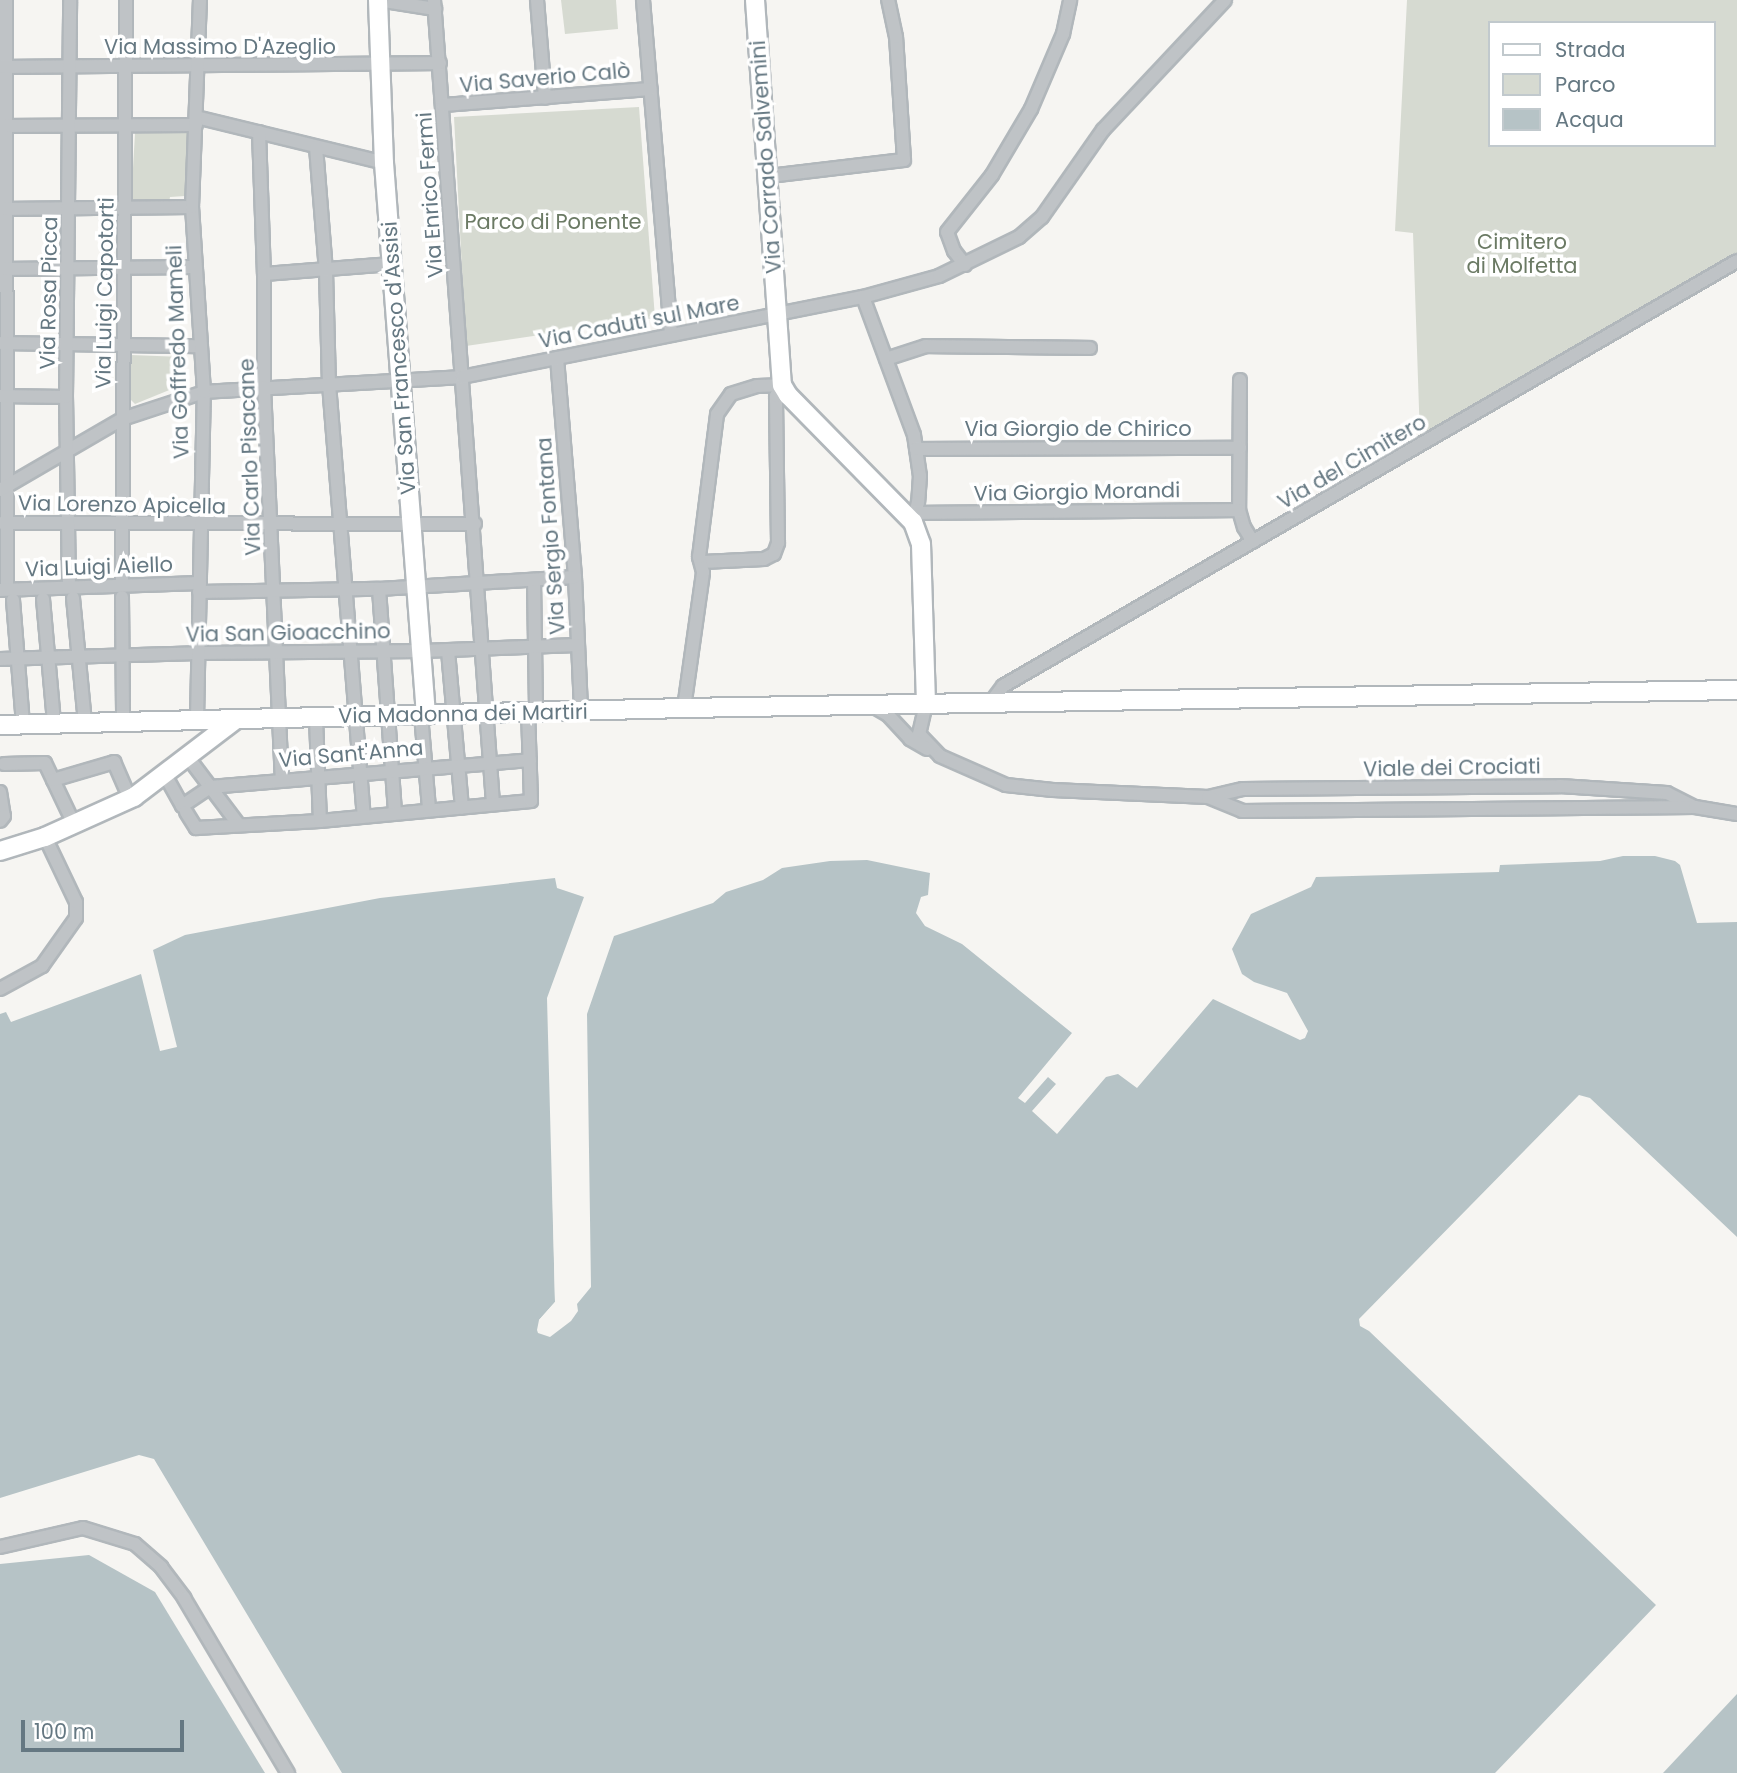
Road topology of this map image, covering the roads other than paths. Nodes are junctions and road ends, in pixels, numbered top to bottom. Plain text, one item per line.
1 (6, 0) edge
2 (70, 0) edge
3 (125, 0) edge
4 (200, 0) edge
5 (378, 0) edge
6 (537, 0) edge
7 (643, 0) edge
8 (755, 0) edge
9 (888, 0) edge
10 (1070, 0) edge
11 (1225, 0) edge
12 (434, 5) edge
13 (440, 63) junction
14 (125, 65) junction
15 (379, 65) junction
16 (3, 66) edge
17 (198, 66) junction
18 (70, 68) junction
19 (650, 89) junction
20 (545, 98) junction
21 (443, 105) junction
22 (196, 121) junction
23 (125, 124) junction
24 (3, 126) edge
25 (70, 126) junction
26 (259, 132) junction
27 (316, 147) junction
28 (384, 163) junction
29 (769, 176) junction
30 (192, 207) junction
31 (3, 209) edge
32 (70, 210) junction
33 (126, 210) junction
34 (1737, 261) edge
35 (392, 264) junction
36 (965, 265) junction
37 (194, 267) junction
38 (68, 268) junction
39 (125, 268) junction
40 (2, 269) edge
41 (326, 271) junction
42 (264, 274) junction
43 (863, 297) junction
44 (777, 313) junction
45 (671, 335) junction
46 (3, 343) edge
47 (67, 344) junction
48 (126, 345) junction
49 (200, 346) junction
50 (1090, 348) dead end
51 (557, 358) junction
52 (886, 359) junction
53 (461, 377) junction
54 (401, 380) junction
55 (1240, 380) dead end
56 (328, 384) junction
57 (782, 385) junction
58 (264, 387) junction
59 (204, 392) junction
60 (2, 396) edge
61 (66, 397) junction
62 (122, 419) junction
63 (1240, 448) junction
64 (916, 449) junction
65 (66, 452) junction
66 (4, 487) edge
67 (1240, 510) junction
68 (914, 517) junction
69 (4, 523) edge
70 (68, 524) junction
71 (342, 524) junction
72 (475, 524) junction
73 (124, 525) junction
74 (201, 525) junction
75 (271, 525) junction
76 (412, 526) junction
77 (1253, 542) junction
78 (703, 562) junction
79 (575, 577) junction
80 (534, 580) junction
81 (478, 584) junction
82 (416, 586) junction
83 (200, 587) junction
84 (346, 589) junction
85 (379, 589) junction
86 (122, 591) junction
87 (71, 592) junction
88 (275, 592) junction
89 (6, 593) edge
90 (43, 599) dead end
91 (577, 645) junction
92 (535, 647) junction
93 (483, 649) junction
94 (448, 651) junction
95 (350, 652) junction
96 (383, 652) junction
97 (422, 652) junction
98 (198, 653) junction
99 (277, 653) junction
100 (122, 655) junction
101 (79, 656) junction
102 (48, 657) junction
103 (18, 658) junction
104 (0, 659) edge
105 (1737, 690) edge
106 (991, 702) junction
107 (907, 704) junction
108 (926, 704) junction
109 (871, 705) junction
110 (684, 708) junction
111 (581, 711) junction
112 (532, 712) junction
113 (487, 713) junction
114 (453, 714) junction
115 (424, 715) junction
116 (355, 716) junction
117 (388, 716) junction
118 (280, 718) junction
119 (316, 718) junction
120 (197, 719) junction
121 (235, 720) junction
122 (123, 721) junction
123 (85, 722) junction
124 (54, 723) junction
125 (23, 724) junction
126 (0, 725) edge
127 (914, 741) junction
128 (187, 756) junction
129 (940, 756) junction
130 (530, 760) junction
131 (490, 761) junction
132 (4, 764) dead end
133 (458, 764) junction
134 (426, 766) junction
135 (392, 770) junction
136 (359, 773) junction
137 (165, 775) junction
138 (318, 777) junction
139 (53, 780) junction
140 (282, 780) junction
141 (210, 787) junction
142 (0, 792) edge
143 (1208, 797) junction
144 (130, 799) junction
145 (493, 804) junction
146 (462, 807) junction
147 (1695, 807) junction
148 (184, 809) junction
149 (429, 809) junction
150 (395, 813) junction
151 (1737, 814) edge
152 (364, 815) junction
153 (0, 821) edge
154 (320, 821) junction
155 (74, 824) junction
156 (238, 824) junction
157 (45, 837) junction
158 (0, 851) edge
159 (0, 989) edge
160 (0, 1547) edge
161 (288, 1773) edge

1 - 16 street
2 - 18 street, Via Rosa Picca
3 - 14 street, Via Luigi Capotorti
4 - 17 street, Via Goffredo Mameli
5 - 12 street
5 - 15 street, Via San Francesco d'Assisi
6 - 20 street
7 - 19 street
8 - 29 street, Via Corrado Salvemini
9 - 29 street
10 - 36 street
11 - 36 street, Via Caduti sul Mare
12 - 13 street, Via Enrico Fermi
13 - 15 street, Via Massimo D'Azeglio
13 - 21 street, Via Enrico Fermi
14 - 17 street, Via Massimo D'Azeglio
14 - 18 street, Via Massimo D'Azeglio
14 - 23 street, Via Luigi Capotorti
15 - 17 street, Via Massimo D'Azeglio
15 - 28 street, Via San Francesco d'Assisi
16 - 18 street, Via Massimo D'Azeglio
16 - 24 street
17 - 22 street, Via Goffredo Mameli
18 - 25 street, Via Rosa Picca
19 - 20 street, Via Saverio Calò
19 - 45 street
20 - 21 street, Via Saverio Calò
21 - 53 street, Via Enrico Fermi
22 - 23 street
22 - 26 street
22 - 30 street, Via Goffredo Mameli
23 - 25 street
23 - 33 street, Via Luigi Capotorti
24 - 25 street
24 - 31 street
25 - 32 street, Via Rosa Picca
26 - 27 street
26 - 42 street, Via Carlo Pisacane
27 - 28 street
27 - 41 street
28 - 35 street, Via San Francesco d'Assisi
29 - 44 street, Via Corrado Salvemini
30 - 33 street
30 - 37 street, Via Goffredo Mameli
31 - 32 street
31 - 40 street
32 - 33 street
32 - 38 street, Via Rosa Picca
33 - 39 street, Via Luigi Capotorti
34 - 77 street, Via del Cimitero
35 - 41 street
35 - 54 street, Via San Francesco d'Assisi
36 - 43 street, Via Caduti sul Mare
37 - 39 street
37 - 49 street, Via Goffredo Mameli
38 - 39 street
38 - 40 street
38 - 47 street, Via Rosa Picca
39 - 48 street, Via Luigi Capotorti
40 - 46 street
41 - 42 street
41 - 56 street
42 - 58 street, Via Carlo Pisacane
43 - 44 street, Via Caduti sul Mare
43 - 52 street
44 - 45 street, Via Caduti sul Mare
44 - 57 street, Via Corrado Salvemini
45 - 51 street, Via Caduti sul Mare
46 - 47 street
46 - 60 street
47 - 48 street
47 - 61 street, Via Rosa Picca
48 - 49 street
48 - 62 street, Via Luigi Capotorti
49 - 59 street, Via Goffredo Mameli
50 - 52 street
51 - 53 street, Via Caduti sul Mare
51 - 79 street, Via Sergio Fontana
52 - 64 street
53 - 54 street, Via Caduti sul Mare
53 - 72 street, Via Enrico Fermi
54 - 56 street, Via Caduti sul Mare
54 - 76 street, Via San Francesco d'Assisi
55 - 63 street
56 - 58 street, Via Caduti sul Mare
56 - 71 street
57 - 68 street
57 - 78 street
57 - 78 street
58 - 59 street, Via Caduti sul Mare
58 - 75 street, Via Carlo Pisacane
59 - 62 street, Via Caduti sul Mare
59 - 74 street, Via Goffredo Mameli
60 - 61 street
60 - 66 street
61 - 65 street, Via Rosa Picca
62 - 65 street, Via Caduti sul Mare
62 - 73 street, Via Luigi Capotorti
63 - 64 street, Via Giorgio de Chirico
63 - 67 street
64 - 68 street
65 - 66 street, Via Caduti sul Mare
65 - 70 street, Via Rosa Picca
66 - 69 street
67 - 68 street, Via Giorgio Morandi
67 - 77 street
68 - 108 street
69 - 70 street, Via Lorenzo Apicella
69 - 89 street
70 - 73 street, Via Lorenzo Apicella
70 - 87 street, Via Rosa Picca
71 - 75 street, Via Lorenzo Apicella
71 - 76 street, Via Lorenzo Apicella
71 - 84 street
72 - 76 street, Via Lorenzo Apicella
72 - 81 street, Via Enrico Fermi
73 - 74 street, Via Lorenzo Apicella
73 - 86 street, Via Luigi Capotorti
74 - 75 street, Via Lorenzo Apicella
74 - 83 street, Via Goffredo Mameli
75 - 88 street, Via Carlo Pisacane
76 - 82 street, Via San Francesco d'Assisi
77 - 106 street, Via del Cimitero
78 - 110 street
79 - 80 street, Via Luigi Aiello
79 - 91 street, Via Sergio Fontana
80 - 81 street, Via Luigi Aiello
80 - 92 street
81 - 82 street, Via Luigi Aiello
81 - 93 street, Via Enrico Fermi
82 - 85 street, Via Luigi Aiello
82 - 97 street, Via San Francesco d'Assisi
83 - 86 street, Via Luigi Aiello
83 - 88 street, Via Luigi Aiello
83 - 98 street, Via Goffredo Mameli
84 - 85 street, Via Luigi Aiello
84 - 88 street, Via Luigi Aiello
84 - 95 street
85 - 96 street
86 - 87 street, Via Luigi Aiello
86 - 100 street, Via Luigi Capotorti
87 - 89 street, Via Luigi Aiello
87 - 101 street, Via Rosa Picca
88 - 99 street, Via Carlo Pisacane
89 - 103 street
90 - 102 street
91 - 92 street, Via San Gioacchino
91 - 111 street, Via Sergio Fontana
92 - 93 street, Via San Gioacchino
92 - 112 street
93 - 94 street, Via San Gioacchino
93 - 113 street, Via Enrico Fermi
94 - 97 street, Via San Gioacchino
94 - 114 street
95 - 96 street, Via San Gioacchino
95 - 99 street, Via San Gioacchino
95 - 116 street
96 - 97 street, Via San Gioacchino
96 - 117 street
97 - 115 street, Via San Francesco d'Assisi
98 - 99 street, Via San Gioacchino
98 - 100 street, Via San Gioacchino
98 - 120 street, Via Goffredo Mameli
99 - 118 street, Via Carlo Pisacane
100 - 101 street, Via San Gioacchino
100 - 122 street, Via Luigi Capotorti
101 - 102 street, Via San Gioacchino
101 - 123 street, Via Rosa Picca
102 - 103 street, Via San Gioacchino
102 - 124 street
103 - 104 street, Via San Gioacchino
103 - 125 street
105 - 106 street, Via Madonna dei Martiri
106 - 108 street, Via Madonna dei Martiri
107 - 108 street, Via Madonna dei Martiri
107 - 109 street, Via Madonna dei Martiri
107 - 127 street
108 - 129 street, Viale dei Crociati
109 - 110 street, Via Madonna dei Martiri
109 - 127 street
110 - 111 street, Via Madonna dei Martiri
111 - 112 street, Via Madonna dei Martiri
112 - 113 street, Via Madonna dei Martiri
112 - 130 street
113 - 114 street, Via Madonna dei Martiri
113 - 131 street, Via Enrico Fermi
114 - 115 street, Via Madonna dei Martiri
114 - 133 street
115 - 117 street, Via Madonna dei Martiri
115 - 134 street
116 - 117 street, Via Madonna dei Martiri
116 - 119 street, Via Madonna dei Martiri
116 - 136 street
117 - 135 street
118 - 119 street, Via Madonna dei Martiri
118 - 121 street, Via Madonna dei Martiri
118 - 140 street, Via Carlo Pisacane
119 - 138 street
120 - 121 street, Via Madonna dei Martiri
120 - 122 street, Via Madonna dei Martiri
121 - 128 street
122 - 123 street, Via Madonna dei Martiri
123 - 124 street, Via Madonna dei Martiri
124 - 125 street, Via Madonna dei Martiri
125 - 126 street, Via Madonna dei Martiri
127 - 129 street
128 - 137 street
128 - 141 street
129 - 143 street, Viale dei Crociati
130 - 131 street, Via Sant'Anna
130 - 145 street
131 - 133 street, Via Sant'Anna
131 - 145 street, Via Enrico Fermi
132 - 139 street
133 - 134 street, Via Sant'Anna
133 - 146 street
134 - 135 street, Via Sant'Anna
134 - 149 street
135 - 136 street, Via Sant'Anna
135 - 150 street
136 - 138 street, Via Sant'Anna
136 - 152 street
137 - 144 street
137 - 148 street
138 - 140 street, Via Sant'Anna
138 - 154 street
139 - 144 street
139 - 155 street
140 - 141 street, Via Sant'Anna
141 - 148 street, Via Sant'Anna
141 - 156 street
142 - 153 street
143 - 147 street, Viale dei Crociati
143 - 147 street, Viale dei Crociati
144 - 155 street
145 - 146 street
146 - 149 street
147 - 151 street, Viale dei Crociati
148 - 156 street
149 - 150 street
150 - 152 street
152 - 154 street
154 - 156 street
155 - 157 street
157 - 158 street
157 - 159 street
160 - 161 street

